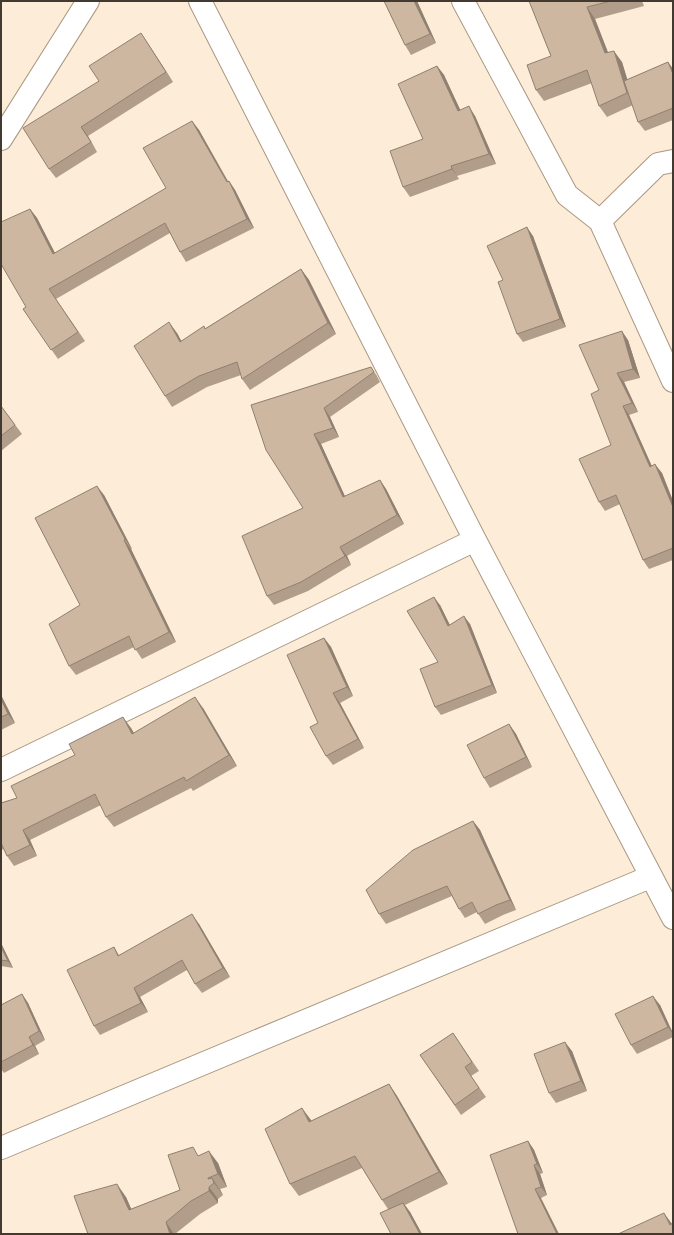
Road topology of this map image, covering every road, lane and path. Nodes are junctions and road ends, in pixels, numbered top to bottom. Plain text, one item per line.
1 (88, 1) edge
2 (200, 1) edge
3 (463, 1) edge
4 (1, 139) edge
5 (673, 161) edge
6 (600, 222) junction
7 (673, 380) edge
8 (475, 540) junction
9 (1, 770) edge
10 (650, 877) junction
11 (673, 918) edge
12 (1, 1148) edge

1 - 4 street
2 - 8 street
3 - 6 street
5 - 6 street
6 - 7 street
8 - 9 street
8 - 10 street
10 - 11 street
10 - 12 street

